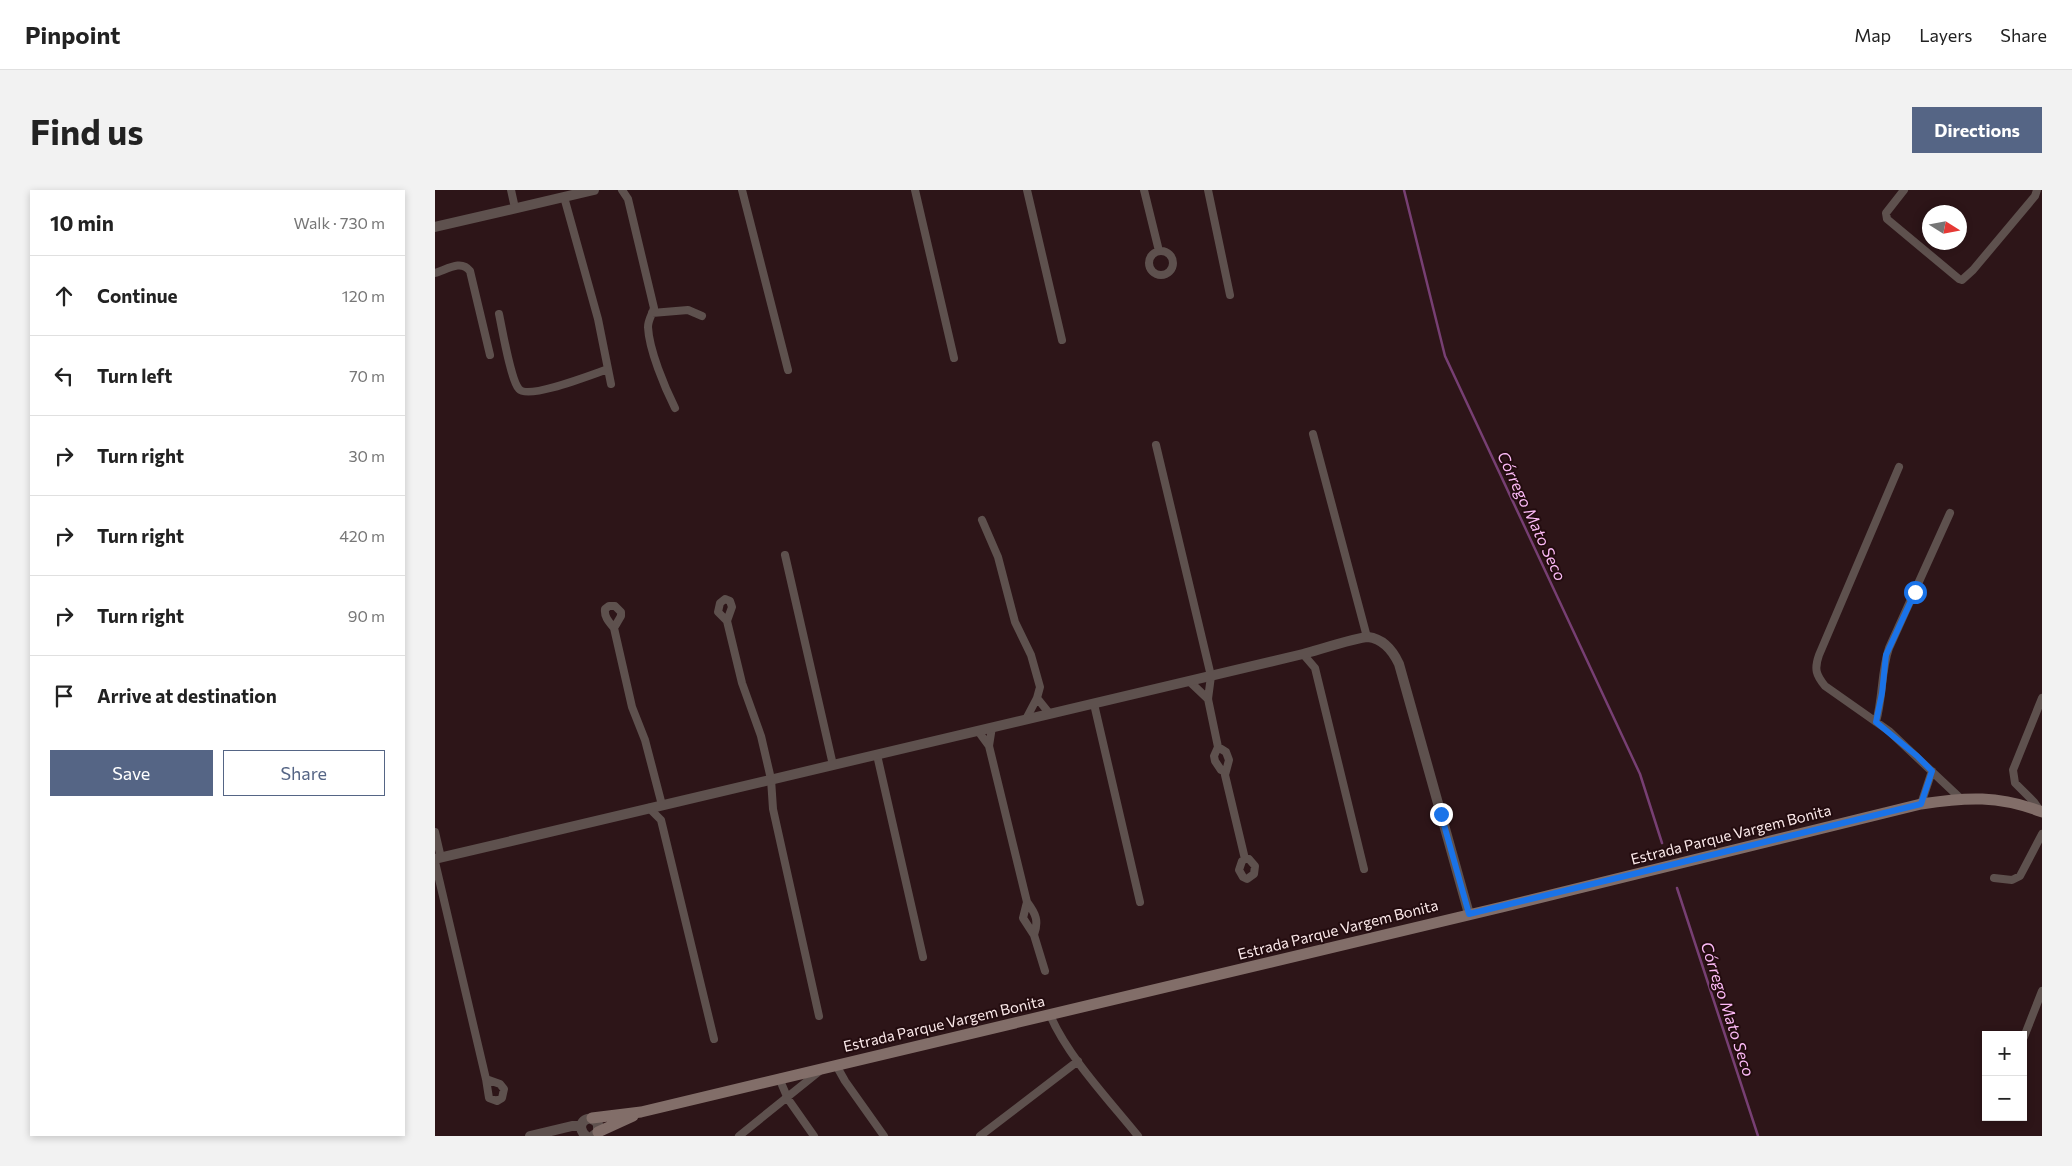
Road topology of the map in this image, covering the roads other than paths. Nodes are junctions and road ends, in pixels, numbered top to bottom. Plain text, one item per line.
1 (511, 190) edge
2 (594, 190) edge
3 (622, 190) edge
4 (631, 190) edge
5 (742, 190) edge
6 (915, 190) edge
7 (1027, 190) edge
8 (1144, 190) edge
9 (1208, 190) edge
10 (1904, 190) edge
11 (2037, 190) edge
12 (564, 197) junction
13 (628, 198) junction
14 (515, 208) junction
15 (435, 227) edge
16 (1159, 251) dead end
17 (435, 273) edge
18 (1230, 295) dead end
19 (499, 314) dead end
20 (652, 314) junction
21 (702, 316) dead end
22 (1062, 340) dead end
23 (490, 354) dead end
24 (954, 358) dead end
25 (608, 369) junction
26 (788, 370) dead end
27 (611, 384) dead end
28 (675, 408) dead end
29 (1313, 434) dead end
30 (1155, 445) dead end
31 (1899, 467) dead end
32 (1950, 513) dead end
33 (982, 520) dead end
34 (785, 555) dead end
35 (727, 621) dead end
36 (614, 628) dead end
37 (1367, 637) junction
38 (1320, 650) junction
39 (1303, 654) junction
40 (1315, 668) junction
41 (1211, 676) junction
42 (1189, 681) junction
43 (1037, 698) junction
44 (2042, 698) edge
45 (1208, 700) junction
46 (1094, 704) junction
47 (1049, 714) junction
48 (1026, 719) junction
49 (1876, 722) junction
50 (993, 728) junction
51 (978, 732) junction
52 (989, 746) junction
53 (1218, 747) junction
54 (877, 754) junction
55 (833, 765) junction
56 (1932, 771) junction
57 (1225, 772) junction
58 (771, 780) junction
59 (1960, 798) junction
60 (665, 804) junction
61 (1921, 804) junction
62 (649, 808) junction
63 (2041, 812) edge
64 (661, 820) junction
65 (435, 832) edge
66 (2042, 834) edge
67 (1245, 859) dead end
68 (437, 860) edge
69 (1364, 869) dead end
70 (1994, 878) dead end
71 (1027, 902) junction
72 (1140, 902) dead end
73 (1469, 914) junction
74 (1034, 935) junction
75 (923, 957) dead end
76 (1045, 971) dead end
77 (2042, 992) edge
78 (1050, 1015) junction
79 (819, 1016) dead end
80 (2026, 1031) edge
81 (714, 1038) dead end
82 (1078, 1061) junction
83 (831, 1066) junction
84 (779, 1078) junction
85 (486, 1079) dead end
86 (788, 1099) junction
87 (641, 1112) junction
88 (592, 1118) junction
89 (583, 1133) edge
90 (596, 1134) edge
91 (744, 1134) edge
92 (530, 1136) edge
93 (815, 1136) edge
94 (884, 1136) edge
95 (980, 1136) edge
96 (1138, 1136) edge

1 - 14 street
2 - 12 street
3 - 13 street
4 - 13 street
5 - 26 street
6 - 24 street
7 - 22 street
8 - 16 street
9 - 18 street
10 - 11 street
12 - 14 street
12 - 25 street
13 - 20 street
14 - 15 street
17 - 23 street
19 - 25 street
20 - 21 street
20 - 28 street
25 - 27 street
29 - 37 street
30 - 41 street
31 - 49 street
32 - 49 street
33 - 43 street
34 - 55 street
35 - 58 street
36 - 60 street
37 - 38 street
37 - 73 street
38 - 39 street
38 - 40 street
39 - 40 street
39 - 41 street
40 - 69 street
41 - 42 street
41 - 45 street
42 - 45 street
42 - 46 street
43 - 47 street
43 - 48 street
44 - 63 street
45 - 53 street
46 - 47 street
46 - 72 street
47 - 48 street
48 - 50 street
49 - 56 street
50 - 51 street
50 - 52 street
51 - 52 street
51 - 54 street
52 - 71 street
53 - 57 street
53 - 57 street
54 - 55 street
54 - 75 street
55 - 58 street
56 - 59 street
56 - 61 street
57 - 67 street
58 - 60 street
58 - 79 street
59 - 61 main road, Estrada Parque Vargem Bonita
59 - 63 main road, Estrada Parque Vargem Bonita
60 - 62 street
60 - 64 street
61 - 73 main road, Estrada Parque Vargem Bonita
62 - 64 street
62 - 68 street
64 - 81 street
65 - 68 street
66 - 70 street
68 - 85 street
71 - 74 street
71 - 74 street
73 - 78 main road, Estrada Parque Vargem Bonita
74 - 76 street
77 - 80 street
78 - 82 street
78 - 83 main road, Estrada Parque Vargem Bonita
82 - 95 street
82 - 96 street
83 - 84 main road, Estrada Parque Vargem Bonita
83 - 86 street
83 - 94 street
84 - 86 street
84 - 87 main road, Estrada Parque Vargem Bonita
86 - 91 street
86 - 93 street
87 - 88 main road, Estrada Parque Vargem Bonita
87 - 90 main road, Estrada Parque Vargem Bonita
88 - 89 street
88 - 90 street
89 - 92 street

